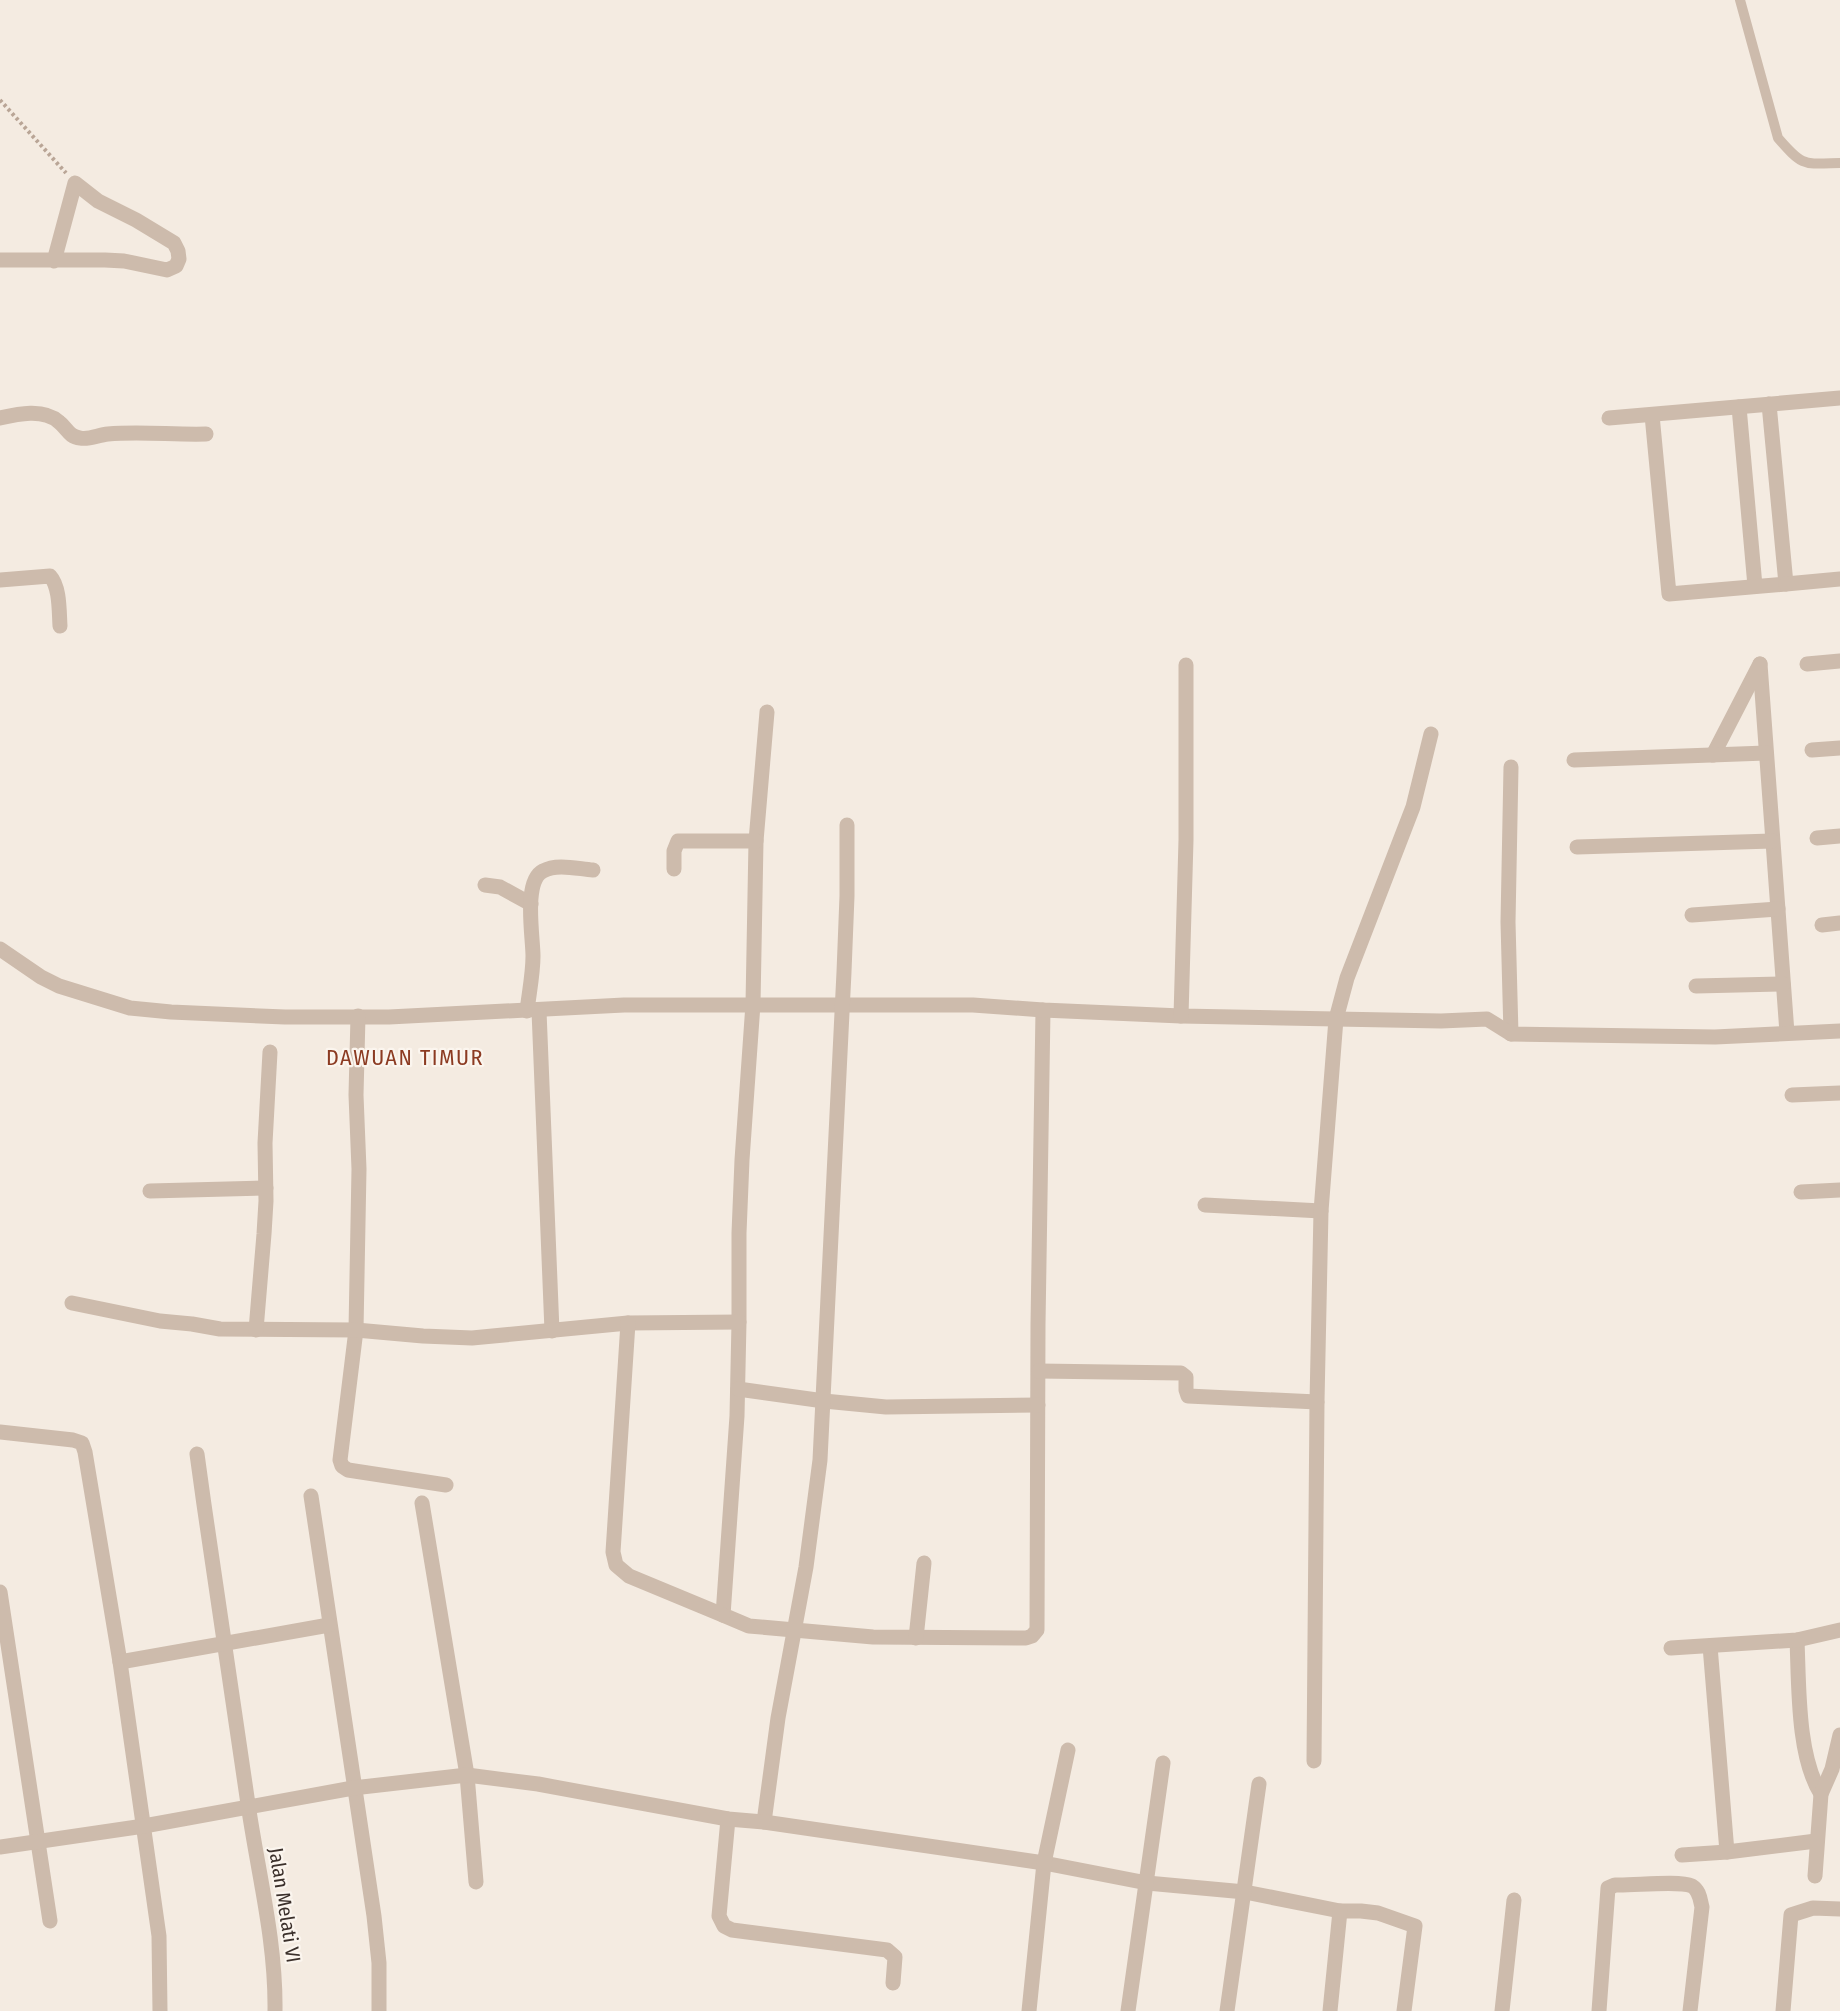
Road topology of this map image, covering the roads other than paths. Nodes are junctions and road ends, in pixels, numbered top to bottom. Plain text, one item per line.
1 (1740, 0) edge
2 (1840, 163) edge
3 (0, 260) edge
4 (54, 261) junction
5 (1840, 398) edge
6 (1769, 404) junction
7 (1739, 407) junction
8 (1652, 415) junction
9 (0, 418) edge
10 (1609, 418) dead end
11 (206, 434) dead end
12 (1840, 579) edge
13 (0, 580) edge
14 (1786, 584) junction
15 (1755, 586) junction
16 (60, 626) dead end
17 (1840, 661) edge
18 (1807, 664) dead end
19 (1186, 665) dead end
20 (767, 712) dead end
21 (1431, 734) dead end
22 (1840, 748) edge
23 (1812, 750) dead end
24 (1766, 753) junction
25 (1713, 755) junction
26 (1574, 760) dead end
27 (1511, 767) dead end
28 (847, 825) dead end
29 (1840, 836) edge
30 (1817, 838) dead end
31 (756, 841) junction
32 (1772, 841) junction
33 (1577, 847) dead end
34 (674, 869) dead end
35 (593, 870) dead end
36 (485, 885) dead end
37 (531, 904) junction
38 (1778, 909) junction
39 (1692, 915) dead end
40 (1840, 923) edge
41 (1822, 925) dead end
42 (0, 949) edge
43 (1783, 984) junction
44 (1696, 986) dead end
45 (753, 1004) junction
46 (842, 1004) junction
47 (533, 1011) junction
48 (1043, 1011) junction
49 (358, 1016) junction
50 (1181, 1016) junction
51 (1336, 1019) junction
52 (1840, 1031) edge
53 (1787, 1033) junction
54 (1511, 1034) junction
55 (270, 1052) dead end
56 (1840, 1093) edge
57 (1792, 1095) dead end
58 (266, 1188) junction
59 (1840, 1190) edge
60 (150, 1191) dead end
61 (1800, 1192) dead end
62 (1205, 1205) dead end
63 (1321, 1211) junction
64 (72, 1303) dead end
65 (740, 1322) junction
66 (628, 1323) junction
67 (256, 1330) junction
68 (356, 1330) junction
69 (552, 1330) junction
70 (1039, 1371) junction
71 (738, 1389) junction
72 (824, 1401) junction
73 (1317, 1402) junction
74 (1038, 1405) junction
75 (0, 1432) edge
76 (197, 1454) dead end
77 (446, 1485) dead end
78 (311, 1496) dead end
79 (422, 1503) dead end
80 (924, 1563) dead end
81 (0, 1592) edge
82 (723, 1615) junction
83 (329, 1625) junction
84 (796, 1630) junction
85 (1840, 1630) edge
86 (916, 1638) junction
87 (1797, 1640) junction
88 (223, 1643) junction
89 (1710, 1646) junction
90 (1671, 1648) dead end
91 (120, 1662) junction
92 (1840, 1735) edge
93 (1068, 1750) dead end
94 (1314, 1761) dead end
95 (1163, 1763) dead end
96 (467, 1775) junction
97 (1259, 1784) dead end
98 (353, 1788) junction
99 (1821, 1794) junction
100 (248, 1807) junction
101 (728, 1819) junction
102 (764, 1822) junction
103 (144, 1826) junction
104 (37, 1841) junction
105 (1816, 1841) junction
106 (0, 1847) edge
107 (1727, 1852) junction
108 (1682, 1855) dead end
109 (1044, 1863) junction
110 (1815, 1876) dead end
111 (476, 1882) dead end
112 (1147, 1883) junction
113 (1245, 1892) junction
114 (1514, 1900) dead end
115 (1840, 1909) edge
116 (1340, 1911) junction
117 (50, 1921) dead end
118 (893, 1983) dead end
119 (160, 2011) edge
120 (275, 2011) edge
121 (379, 2011) edge
122 (1029, 2011) edge
123 (1128, 2011) edge
124 (1227, 2011) edge
125 (1330, 2011) edge
126 (1404, 2011) edge
127 (1503, 2011) edge
128 (1599, 2011) edge
129 (1690, 2011) edge
130 (1783, 2011) edge

1 - 2 lane
3 - 4 street
4 - 4 street
5 - 6 street
6 - 7 street
6 - 14 street
7 - 8 street
7 - 15 street
8 - 10 street
8 - 15 street
9 - 11 street
12 - 14 street
13 - 16 street
14 - 15 street
17 - 18 street
19 - 50 street
20 - 31 street
21 - 51 street
22 - 23 street
24 - 25 street
24 - 25 street
24 - 32 street
25 - 26 street
27 - 54 street
28 - 46 street
29 - 30 street
31 - 34 street
31 - 45 street
32 - 33 street
32 - 38 street
35 - 37 street
36 - 37 street
37 - 47 street
38 - 39 street
38 - 43 street
40 - 41 street
42 - 49 street
43 - 44 street
43 - 53 street
45 - 46 street
45 - 47 street
45 - 65 street
46 - 48 street
46 - 72 street
47 - 49 street
47 - 69 street
48 - 50 street
48 - 70 street
49 - 68 street
50 - 51 street
51 - 54 street
51 - 63 street
52 - 53 street
53 - 54 street
55 - 58 street
56 - 57 street
58 - 60 street
58 - 67 street
59 - 61 street
62 - 63 street
63 - 73 street
64 - 67 street
65 - 66 street
65 - 71 street
66 - 69 street
66 - 82 street
67 - 68 street
68 - 69 street
68 - 77 street
70 - 73 street
70 - 74 street
71 - 72 street
71 - 82 street
72 - 74 street
72 - 84 street
73 - 94 street
74 - 86 street
75 - 91 street
76 - 88 street, Jalan Melati VI
78 - 83 street
79 - 96 street
80 - 86 street
81 - 104 street
82 - 84 street
83 - 88 street
83 - 98 street
84 - 86 street
84 - 102 street
85 - 87 street
87 - 89 street
87 - 99 street
88 - 91 street
88 - 100 street, Jalan Melati VI
89 - 90 street
89 - 107 street
91 - 103 street
92 - 99 street
93 - 109 street
95 - 112 street
96 - 98 street
96 - 101 street
96 - 111 street
97 - 113 street
98 - 100 street
98 - 121 street
99 - 105 street
100 - 103 street
100 - 120 street, Jalan Melati VI
101 - 102 street
101 - 118 street
102 - 109 street
103 - 104 street
103 - 119 street
104 - 106 street
104 - 117 street
105 - 107 street
105 - 110 street
107 - 108 street
109 - 112 street
109 - 122 street
112 - 113 street
112 - 123 street
113 - 116 street
113 - 124 street
114 - 127 street
115 - 130 street
116 - 125 street
116 - 126 street
128 - 129 street

